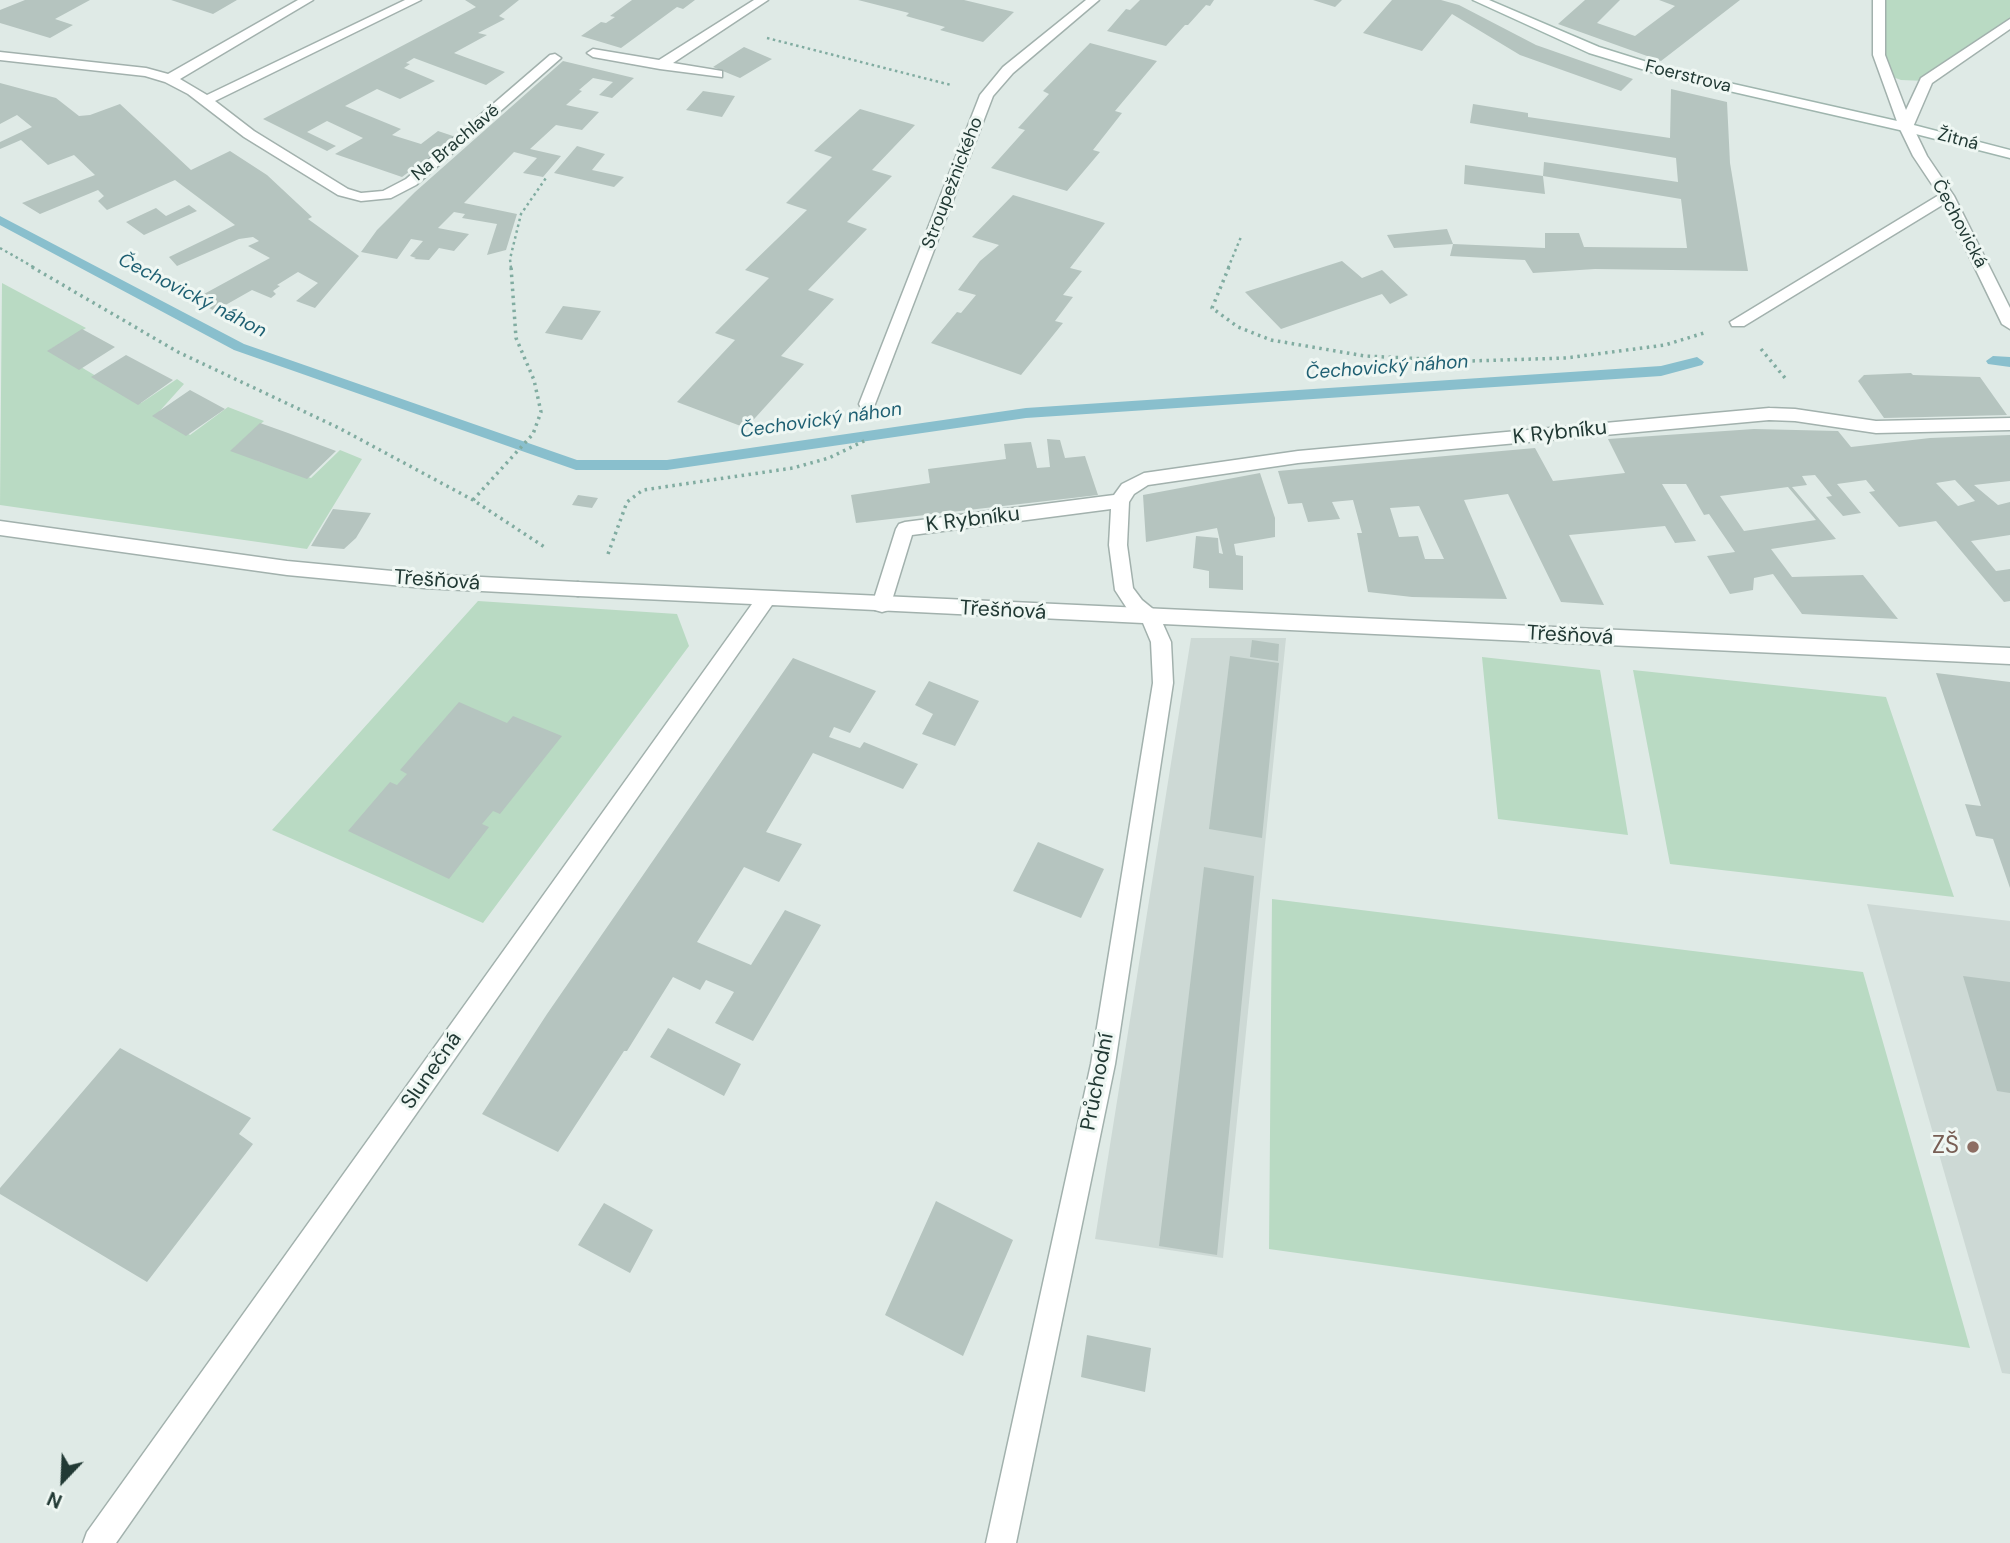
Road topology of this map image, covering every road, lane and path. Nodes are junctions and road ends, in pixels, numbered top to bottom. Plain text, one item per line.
1 (307, 0) edge
2 (415, 0) edge
3 (762, 0) edge
4 (1479, 0) edge
5 (1879, 0) edge
6 (1084, 4) edge
7 (2010, 23) edge
8 (722, 26) junction
9 (593, 53) dead end
10 (0, 56) edge
11 (555, 58) dead end
12 (660, 65) junction
13 (717, 74) dead end
14 (170, 79) junction
15 (987, 94) junction
16 (205, 101) junction
17 (1906, 127) junction
18 (2010, 154) edge
19 (546, 178) dead end
20 (1947, 196) junction
21 (1241, 237) dead end
22 (0, 248) edge
23 (1738, 322) junction
24 (2010, 324) edge
25 (867, 404) dead end
26 (1819, 418) junction
27 (2010, 424) edge
28 (866, 440) dead end
29 (473, 500) junction
30 (1120, 501) junction
31 (0, 528) edge
32 (586, 590) junction
33 (766, 599) junction
34 (882, 604) junction
35 (1151, 618) junction
36 (2010, 656) edge
37 (98, 1543) edge
38 (1001, 1543) edge

1 - 14 street
2 - 16 street
3 - 8 street
4 - 17 street, Foerstrova
5 - 17 street, Čechovická
6 - 15 street, Stroupežnického
7 - 17 street
8 - 12 street
8 - 15 path
9 - 12 street
10 - 14 street, Na Brachlavě
11 - 16 street, Na Brachlavě
12 - 13 street
14 - 16 street, Na Brachlavě
15 - 25 street, Stroupežnického
17 - 18 street, Žitná
17 - 20 street, Čechovická
19 - 29 path
20 - 23 street
20 - 24 street, Čechovická
21 - 23 path
22 - 29 path
23 - 26 path
26 - 27 street, K Rybníku
26 - 30 street, K Rybníku
28 - 32 path
29 - 32 path
30 - 34 street, K Rybníku
30 - 35 street
31 - 32 street, Třešňová
32 - 33 street, Třešňová
33 - 34 street, Třešňová
33 - 37 street, Slunečná
34 - 35 street, Třešňová
35 - 36 street, Třešňová
35 - 38 street, Průchodní

